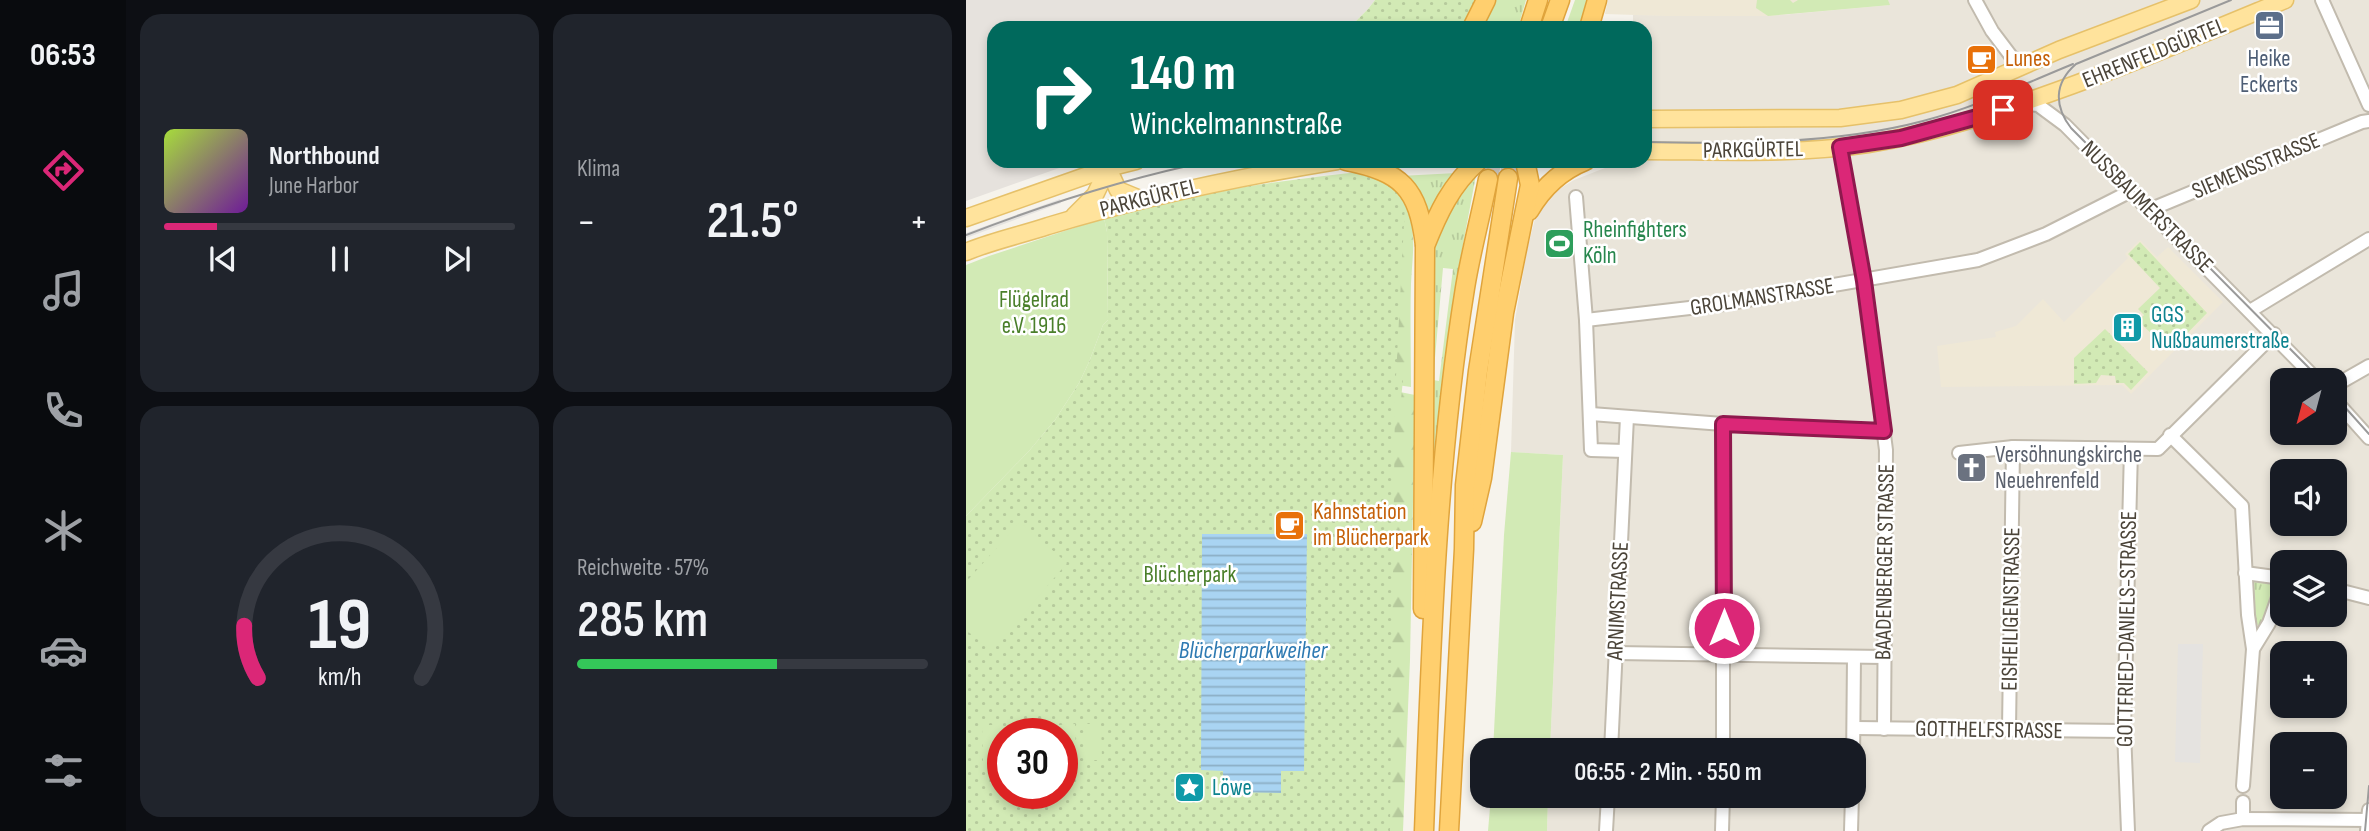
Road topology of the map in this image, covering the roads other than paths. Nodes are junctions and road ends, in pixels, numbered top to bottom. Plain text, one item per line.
1 (1486, 0) edge
2 (1538, 0) edge
3 (1560, 0) edge
4 (1597, 0) edge
5 (1975, 0) edge
6 (2191, 0) edge
7 (2285, 0) edge
8 (2322, 0) edge
9 (2172, 3) edge
10 (1476, 21) edge
11 (1532, 21) edge
12 (1552, 21) edge
13 (1591, 21) edge
14 (2020, 68) junction
15 (2055, 92) junction
16 (2023, 104) junction
17 (2369, 105) edge
18 (1652, 120) edge
19 (2366, 122) edge
20 (2065, 125) junction
21 (1840, 147) junction
22 (1652, 151) edge
23 (1108, 168) junction
24 (1295, 168) edge
25 (1376, 168) edge
26 (1471, 168) tunnel mouth
27 (1526, 168) tunnel mouth
28 (1568, 168) edge
29 (1508, 178) tunnel mouth
30 (1489, 179) tunnel mouth
31 (2131, 191) junction
32 (1576, 197) dead end
33 (1140, 199) junction
34 (2149, 210) junction
35 (966, 218) edge
36 (1069, 220) junction
37 (2369, 239) edge
38 (1518, 240) junction
39 (1425, 246) junction
40 (966, 252) edge
41 (1864, 281) junction
42 (2250, 311) junction
43 (1586, 320) junction
44 (2274, 334) junction
45 (2369, 366) edge
46 (2306, 368) edge
47 (2347, 379) edge
48 (2347, 413) edge
49 (1591, 414) junction
50 (1627, 417) junction
51 (1723, 424) junction
52 (1884, 431) junction
53 (2170, 435) junction
54 (2369, 438) edge
55 (2013, 447) junction
56 (2131, 449) junction
57 (1625, 450) junction
58 (1959, 453) dead end
59 (1464, 549) junction
60 (2245, 573) junction
61 (2270, 576) edge
62 (2347, 592) edge
63 (2369, 598) edge
64 (2270, 621) edge
65 (2253, 649) junction
66 (1616, 653) junction
67 (1724, 653) junction
68 (1854, 657) junction
69 (1884, 657) junction
70 (1429, 699) junction
71 (1855, 728) junction
72 (1884, 729) junction
73 (2009, 730) junction
74 (2123, 732) junction
75 (1612, 738) edge
76 (1723, 738) edge
77 (1854, 738) edge
78 (2243, 786) dead end
79 (2243, 802) dead end
80 (1607, 808) edge
81 (1723, 808) edge
82 (1852, 808) edge
83 (2243, 819) junction
84 (2368, 820) edge
85 (2213, 830) edge
86 (1424, 831) edge
87 (1450, 831) edge
88 (1606, 831) edge
89 (1723, 831) edge
90 (1851, 831) edge
91 (2127, 831) edge

1 - 10 highway
2 - 11 highway
3 - 12 highway
4 - 13 highway
5 - 14 street
6 - 9 main road, EHRENFELDGÜRTEL
7 - 15 main road, EHRENFELDGÜRTEL
8 - 17 street
9 - 14 main road, EHRENFELDGÜRTEL
14 - 18 main road, PARKGÜRTEL
15 - 16 main road, EHRENFELDGÜRTEL
15 - 20 street, NUSSBAUMERSTRASSE
16 - 20 street, NUSSBAUMERSTRASSE
16 - 21 main road, PARKGÜRTEL
19 - 34 street, SIEMENSSTRASSE
20 - 31 street, NUSSBAUMERSTRASSE
21 - 22 main road, PARKGÜRTEL
21 - 41 street, BAADENBERGER STRASSE
23 - 33 main road
23 - 35 main road, PARKGÜRTEL
23 - 36 main road
24 - 33 main road, PARKGÜRTEL
25 - 39 highway
26 - 39 highway
27 - 38 highway
28 - 38 highway
29 - 59 highway
30 - 70 highway
31 - 34 street, NUSSBAUMERSTRASSE
31 - 41 street, GROLMANSTRASSE
32 - 43 street
33 - 36 main road, PARKGÜRTEL
34 - 42 street, NUSSBAUMERSTRASSE
36 - 40 main road, PARKGÜRTEL
37 - 42 street
38 - 59 highway
39 - 70 highway
41 - 43 street, GROLMANSTRASSE
41 - 52 street, BAADENBERGER STRASSE
42 - 44 street, NUSSBAUMERSTRASSE
43 - 49 street
44 - 46 street, NUSSBAUMERSTRASSE
44 - 53 street
45 - 47 street
48 - 54 street
49 - 50 street
49 - 57 street
50 - 51 street
50 - 57 street, ARNIMSTRASSE
51 - 52 street
51 - 67 street
52 - 69 street, BAADENBERGER STRASSE
53 - 56 street
53 - 60 street
55 - 56 street
55 - 58 street
55 - 73 street, EISHEILIGENSTRASSE
56 - 74 street, GOTTFRIED-DANIELS-STRASSE
57 - 66 street, ARNIMSTRASSE
59 - 87 highway
60 - 61 street
60 - 65 street
62 - 63 street
64 - 65 street
65 - 78 street
66 - 67 street
66 - 75 street, ARNIMSTRASSE
67 - 68 street
67 - 76 street
68 - 69 street
68 - 71 street, BAADENBERGER STRASSE
69 - 72 street, BAADENBERGER STRASSE
70 - 86 highway
71 - 72 street, GOTTHELFSTRASSE
71 - 77 street, BAADENBERGER STRASSE
72 - 73 street, GOTTHELFSTRASSE
73 - 74 street, GOTTHELFSTRASSE
74 - 91 street, GOTTFRIED-DANIELS-STRASSE
79 - 83 street
80 - 88 street
81 - 89 street
82 - 90 street
83 - 84 street
83 - 85 street

